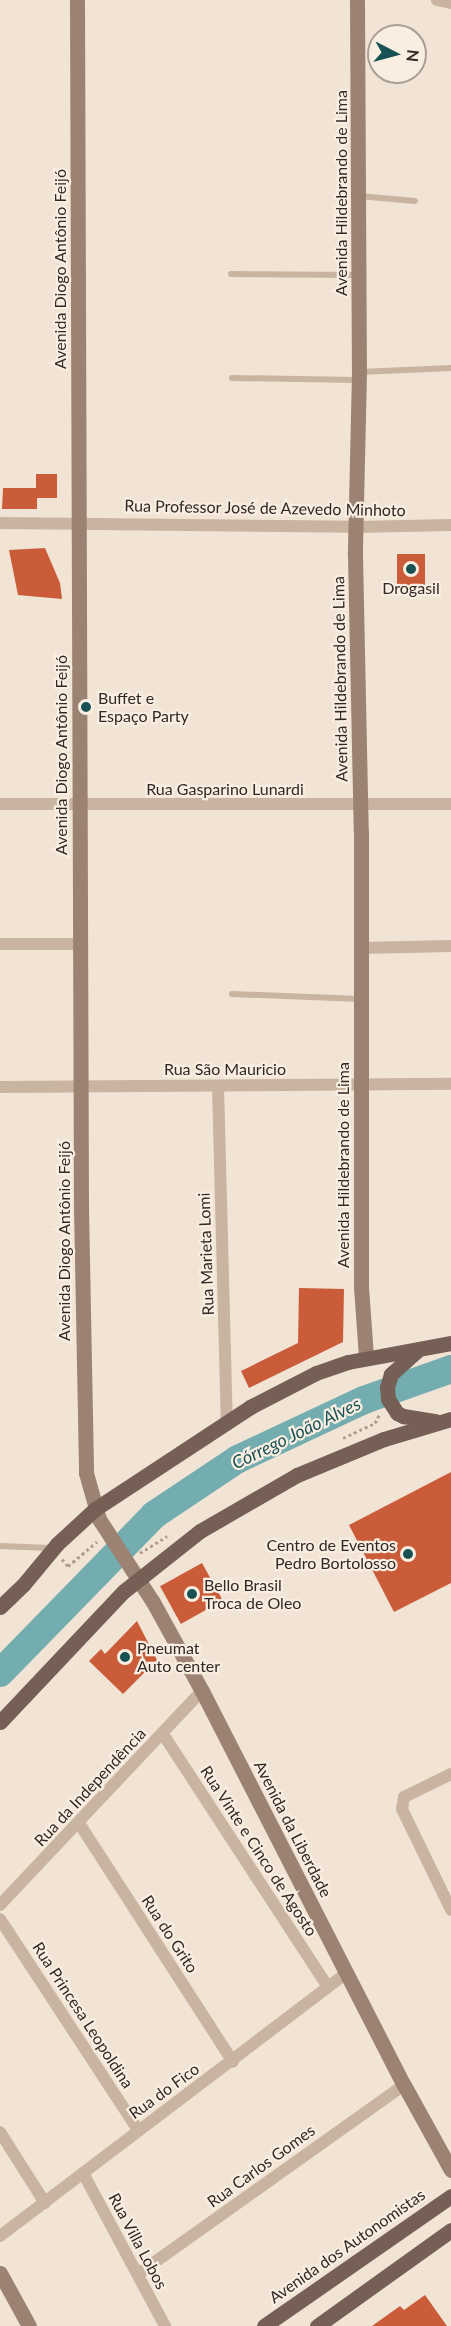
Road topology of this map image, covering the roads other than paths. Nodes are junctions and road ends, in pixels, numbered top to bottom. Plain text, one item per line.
1 (77, 0) edge
2 (357, 0) edge
3 (436, 0) edge
4 (451, 3) edge
5 (358, 196) junction
6 (415, 201) dead end
7 (231, 274) dead end
8 (359, 275) junction
9 (451, 368) edge
10 (359, 376) junction
11 (232, 378) dead end
12 (0, 523) edge
13 (78, 523) junction
14 (451, 525) edge
15 (356, 527) junction
16 (0, 804) edge
17 (360, 804) junction
18 (451, 804) edge
19 (79, 806) junction
20 (0, 944) edge
21 (80, 944) junction
22 (451, 946) edge
23 (361, 948) junction
24 (232, 994) dead end
25 (361, 999) junction
26 (362, 1084) junction
27 (451, 1084) edge
28 (82, 1086) junction
29 (218, 1086) junction
30 (0, 1087) edge
31 (451, 1342) edge
32 (421, 1348) junction
33 (366, 1357) junction
34 (445, 1420) edge
35 (227, 1421) junction
36 (97, 1514) junction
37 (0, 1546) edge
38 (54, 1548) junction
39 (138, 1578) junction
40 (0, 1608) edge
41 (202, 1691) junction
42 (0, 1722) edge
43 (163, 1734) junction
44 (451, 1774) edge
45 (79, 1823) junction
46 (0, 1905) edge
47 (451, 1910) edge
48 (0, 1919) edge
49 (347, 1973) junction
50 (328, 1987) junction
51 (232, 2062) junction
52 (404, 2085) junction
53 (138, 2130) junction
54 (0, 2132) edge
55 (451, 2170) edge
56 (82, 2173) junction
57 (451, 2196) edge
58 (45, 2203) junction
59 (451, 2230) edge
60 (0, 2236) edge
61 (0, 2273) edge
62 (138, 2274) junction
63 (321, 2325) edge
64 (29, 2326) edge
65 (165, 2326) edge
66 (264, 2326) edge

1 - 13 main road, Avenida Diogo Antônio Feijó
2 - 5 main road, Avenida Hildebrando de Lima
3 - 4 street
5 - 6 lane
5 - 8 main road, Avenida Hildebrando de Lima
7 - 8 lane
8 - 10 main road, Avenida Hildebrando de Lima
9 - 10 lane
10 - 11 lane
10 - 15 main road, Avenida Hildebrando de Lima
12 - 13 street, Rua Professor José de Azevedo Minhoto
13 - 15 street, Rua Professor José de Azevedo Minhoto
13 - 19 main road, Avenida Diogo Antônio Feijó
14 - 15 street, Rua Professor José de Azevedo Minhoto
15 - 17 main road, Avenida Hildebrando de Lima
16 - 19 street, Rua Gasparino Lunardi
17 - 18 street, Rua Gasparino Lunardi
17 - 19 street, Rua Gasparino Lunardi
17 - 23 main road, Avenida Hildebrando de Lima
19 - 21 main road, Avenida Diogo Antônio Feijó
20 - 21 street
21 - 28 main road, Avenida Diogo Antônio Feijó
22 - 23 street
23 - 25 main road, Avenida Hildebrando de Lima
24 - 25 lane
25 - 26 main road, Avenida Hildebrando de Lima
26 - 27 street, Rua São Mauricio
26 - 29 street, Rua São Mauricio
26 - 33 main road, Avenida Hildebrando de Lima
28 - 29 street, Rua São Mauricio
28 - 30 street, Rua São Mauricio
28 - 36 main road, Avenida Diogo Antônio Feijó
29 - 35 street, Rua Marieta Lomi
31 - 32 main road
32 - 33 main road
32 - 34 main road
33 - 35 main road
34 - 39 main road
35 - 36 main road
36 - 38 main road
36 - 39 main road, Avenida da Liberdade
37 - 38 lane
38 - 40 main road
39 - 41 main road, Avenida da Liberdade
39 - 42 main road
41 - 43 street, Rua da Independência
41 - 49 main road, Avenida da Liberdade
43 - 45 street, Rua da Independência
43 - 50 street, Rua Vinte e Cinco de Agosto
44 - 47 street
45 - 46 street, Rua da Independência
45 - 51 street, Rua do Grito
48 - 53 street, Rua Princesa Leopoldina
49 - 50 street, Rua do Fico
49 - 52 main road, Avenida da Liberdade
50 - 51 street, Rua do Fico
51 - 53 street, Rua do Fico
52 - 55 main road, Avenida da Liberdade
52 - 62 street, Rua Carlos Gomes
53 - 56 street, Rua do Fico
54 - 58 street
56 - 58 street, Rua do Fico
56 - 62 street, Rua Villa Lobos
57 - 66 main road, Avenida dos Autonomistas
58 - 60 street, Rua do Fico
59 - 63 main road
61 - 64 main road
62 - 65 street, Rua Villa Lobos

